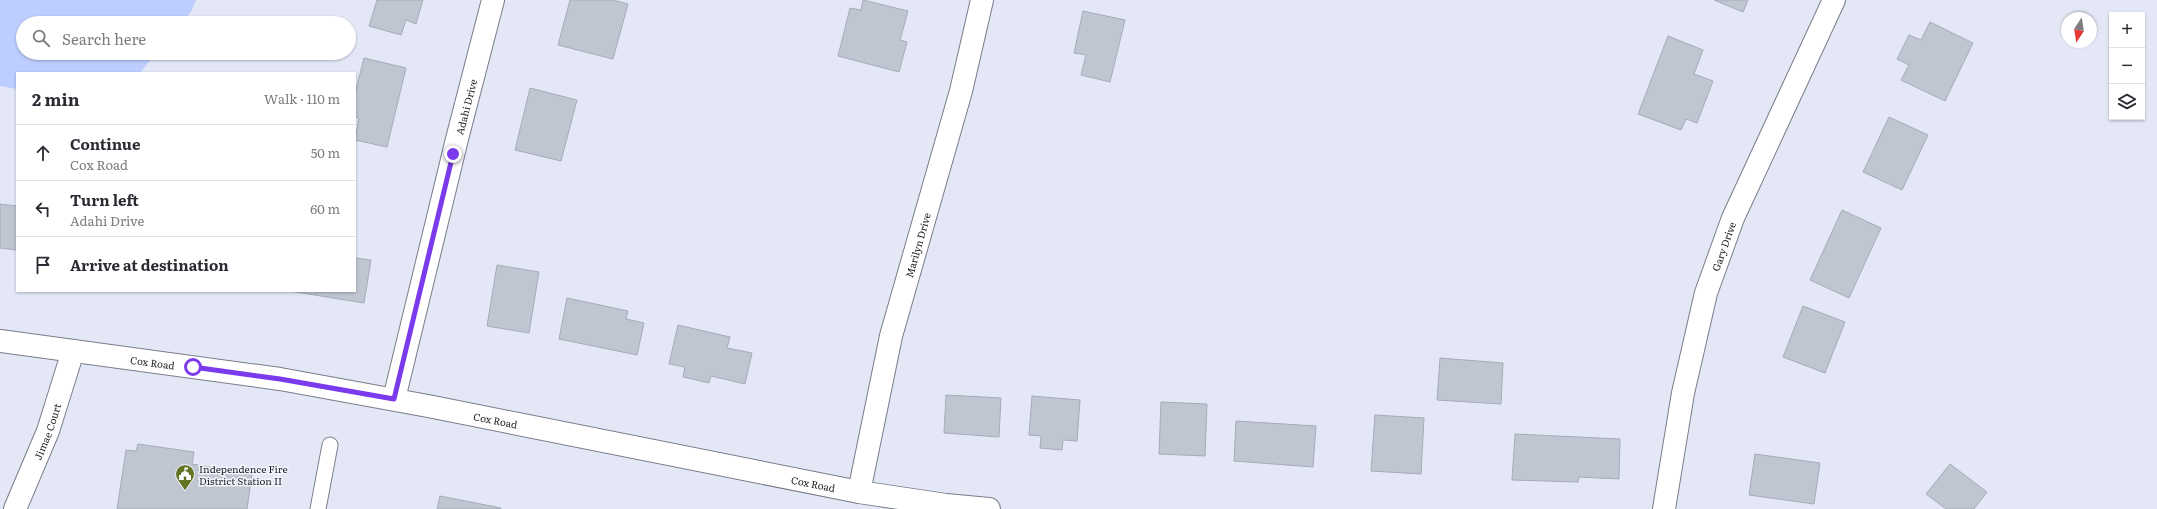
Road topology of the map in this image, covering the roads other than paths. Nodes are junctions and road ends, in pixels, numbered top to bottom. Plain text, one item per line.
1 (493, 0) edge
2 (982, 0) edge
3 (1834, 0) edge
4 (0, 341) edge
5 (73, 351) junction
6 (394, 399) junction
7 (330, 445) dead end
8 (858, 492) junction
9 (15, 509) edge
10 (318, 509) edge
11 (989, 509) edge
12 (1664, 509) edge

1 - 6 street, Adahi Drive
2 - 8 street, Marilyn Drive
3 - 12 street, Gary Drive
4 - 5 street, Cox Road
5 - 6 street, Cox Road
5 - 9 street, Jimae Court
6 - 8 street, Cox Road
7 - 10 lane
8 - 11 street, Cox Road

